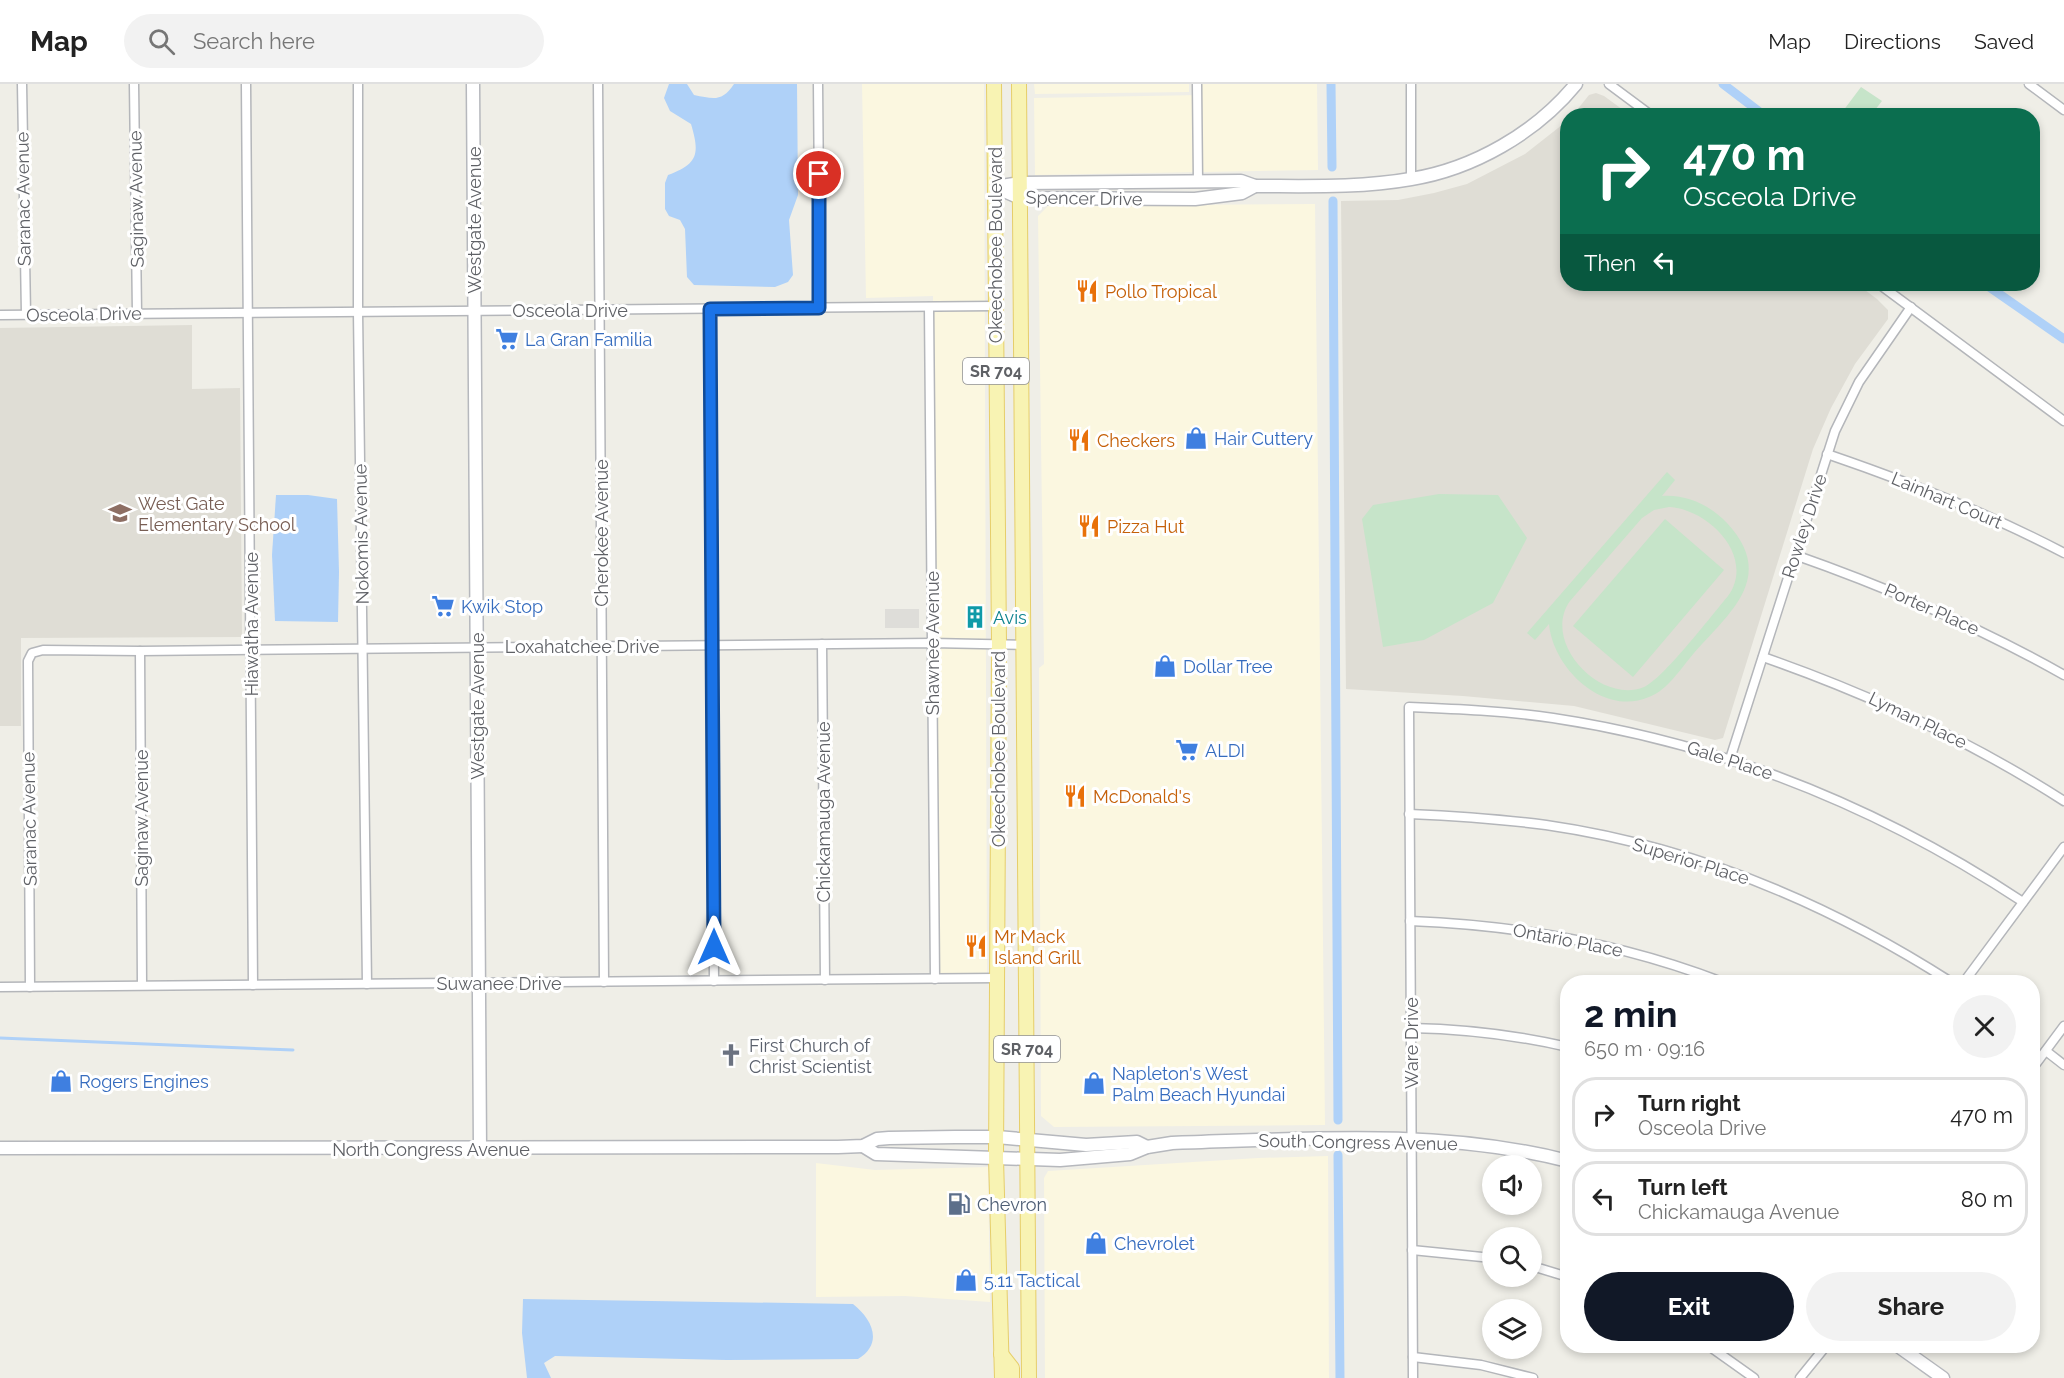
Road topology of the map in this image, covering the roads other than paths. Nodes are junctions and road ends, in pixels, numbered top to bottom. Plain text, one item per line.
1 (22, 84) edge
2 (135, 84) edge
3 (246, 84) edge
4 (358, 84) edge
5 (473, 84) edge
6 (598, 84) edge
7 (818, 84) edge
8 (994, 84) edge
9 (1197, 84) edge
10 (1411, 84) edge
11 (1576, 84) edge
12 (1609, 84) edge
13 (2029, 84) edge
14 (1019, 85) edge
15 (1641, 108) edge
16 (2064, 110) edge
17 (1411, 179) junction
18 (1198, 181) junction
19 (1143, 182) junction
20 (1020, 183) junction
21 (1255, 186) junction
22 (995, 187) junction
23 (1020, 198) junction
24 (1123, 199) junction
25 (1889, 291) edge
26 (996, 306) junction
27 (929, 307) junction
28 (1911, 307) junction
29 (819, 308) junction
30 (710, 309) junction
31 (600, 310) junction
32 (474, 311) junction
33 (248, 312) junction
34 (358, 312) junction
35 (26, 314) junction
36 (137, 314) junction
37 (0, 315) edge
38 (2064, 421) edge
39 (1827, 454) junction
40 (2064, 553) edge
41 (1795, 555) junction
42 (932, 643) junction
43 (822, 644) junction
44 (999, 644) junction
45 (712, 645) junction
46 (1024, 645) junction
47 (602, 646) junction
48 (477, 647) junction
49 (362, 648) junction
50 (251, 649) junction
51 (140, 651) junction
52 (32, 653) joint
53 (1762, 657) junction
54 (2064, 675) edge
55 (1409, 707) joint
56 (1730, 759) junction
57 (2064, 801) edge
58 (1409, 814) junction
59 (2064, 847) edge
60 (2023, 902) junction
61 (1410, 921) junction
62 (1701, 975) edge
63 (1940, 975) edge
64 (1969, 975) edge
65 (997, 978) junction
66 (935, 979) junction
67 (825, 980) junction
68 (714, 981) junction
69 (604, 982) junction
70 (479, 983) junction
71 (368, 984) junction
72 (142, 985) junction
73 (253, 985) junction
74 (0, 987) edge
75 (30, 987) junction
76 (2064, 1026) edge
77 (1411, 1028) junction
78 (1560, 1046) edge
79 (2046, 1051) junction
80 (2040, 1059) edge
81 (2064, 1065) edge
82 (997, 1137) junction
83 (1411, 1139) junction
84 (1026, 1140) junction
85 (863, 1146) junction
86 (1147, 1147) junction
87 (0, 1148) edge
88 (480, 1149) junction
89 (996, 1158) junction
90 (1560, 1159) edge
91 (1027, 1160) junction
92 (1412, 1250) junction
93 (1482, 1257) edge
94 (1542, 1269) edge
95 (1560, 1275) edge
96 (1719, 1353) edge
97 (1820, 1353) edge
98 (1908, 1353) edge
99 (1001, 1354) junction
100 (1413, 1357) junction
101 (1002, 1378) edge
102 (1012, 1378) edge
103 (1029, 1378) edge
104 (1413, 1378) edge
105 (1533, 1378) edge
106 (1754, 1378) edge
107 (1800, 1378) edge
108 (1942, 1378) edge

1 - 35 street, Saranac Avenue
2 - 36 street, Saginaw Avenue
3 - 33 street, Hiawatha Avenue
4 - 34 street, Nokomis Avenue
5 - 32 street, Westgate Avenue
6 - 31 street, Cherokee Avenue
7 - 29 street
8 - 22 main road, Okeechobee Boulevard / SR 704
9 - 18 street
10 - 17 street
11 - 17 street, Spencer Drive
12 - 15 street
13 - 16 street
14 - 20 main road, Okeechobee Boulevard / SR 704
17 - 21 street, Spencer Drive
18 - 19 street, Spencer Drive
18 - 21 street, Spencer Drive
19 - 20 street, Spencer Drive
19 - 24 street
20 - 22 street, Spencer Drive
20 - 23 main road, Okeechobee Boulevard / SR 704
21 - 24 street, Spencer Drive
22 - 23 street, Spencer Drive
22 - 26 main road, Okeechobee Boulevard / SR 704
23 - 24 street, Spencer Drive
23 - 46 main road, Okeechobee Boulevard / SR 704
25 - 28 street
26 - 27 street, Osceola Drive
26 - 44 main road, Okeechobee Boulevard / SR 704
27 - 29 street, Osceola Drive
27 - 42 street, Shawnee Avenue
28 - 38 street
28 - 39 street, Rowley Drive
29 - 30 street, Osceola Drive
30 - 31 street, Osceola Drive
30 - 45 street
31 - 32 street, Osceola Drive
31 - 47 street, Cherokee Avenue
32 - 34 street, Osceola Drive
32 - 48 street, Westgate Avenue
33 - 34 street, Osceola Drive
33 - 36 street, Osceola Drive
33 - 50 street, Hiawatha Avenue
34 - 49 street, Nokomis Avenue
35 - 36 street, Osceola Drive
35 - 37 street, Osceola Drive
39 - 40 street, Lainhart Court
39 - 41 street, Rowley Drive
41 - 53 street, Rowley Drive
41 - 54 street, Porter Place
42 - 43 street, Loxahatchee Drive
42 - 44 street, Loxahatchee Drive
42 - 66 street, Shawnee Avenue
43 - 45 street, Loxahatchee Drive
43 - 67 street, Chickamauga Avenue
44 - 46 street, Loxahatchee Drive
44 - 65 main road, Okeechobee Boulevard / SR 704
45 - 47 street, Loxahatchee Drive
45 - 68 street
46 - 84 main road, Okeechobee Boulevard / SR 704
47 - 48 street, Loxahatchee Drive
47 - 69 street, Cherokee Avenue
48 - 49 street, Loxahatchee Drive
48 - 70 street, Westgate Avenue
49 - 50 street, Loxahatchee Drive
49 - 71 street, Nokomis Avenue
50 - 51 street, Loxahatchee Drive
50 - 73 street, Hiawatha Avenue
51 - 52 street, Loxahatchee Drive
51 - 72 street, Saginaw Avenue
52 - 75 street, Saranac Avenue
53 - 56 street, Rowley Drive
53 - 57 street, Lyman Place
55 - 56 street, Gale Place
55 - 58 street, Ware Drive
56 - 60 street, Gale Place
58 - 61 street, Ware Drive
58 - 63 street, Superior Place
59 - 60 street
60 - 64 street
61 - 62 street, Ontario Place
61 - 77 street, Ware Drive
65 - 66 street, Suwanee Drive
65 - 82 main road, Okeechobee Boulevard / SR 704
66 - 67 street, Suwanee Drive
67 - 68 street, Suwanee Drive
68 - 69 street, Suwanee Drive
69 - 70 street, Suwanee Drive
70 - 71 street, Suwanee Drive
70 - 88 street, Westgate Avenue
71 - 73 street, Suwanee Drive
72 - 73 street, Suwanee Drive
72 - 75 street, Suwanee Drive
74 - 75 street, Suwanee Drive
76 - 79 street
77 - 78 street
77 - 83 street, Ware Drive
79 - 80 street
79 - 81 street
82 - 84 street, North Congress Avenue
82 - 85 street, North Congress Avenue
82 - 89 main road, Okeechobee Boulevard / SR 704
83 - 86 street, South Congress Avenue
83 - 90 street, South Congress Avenue
83 - 92 street, Ware Drive
84 - 86 street, South Congress Avenue
84 - 91 main road, Okeechobee Boulevard / SR 704
85 - 88 street, North Congress Avenue
85 - 89 street, North Congress Avenue
86 - 91 street, South Congress Avenue
87 - 88 street, North Congress Avenue
89 - 91 street, North Congress Avenue
89 - 99 main road, Okeechobee Boulevard / SR 704
91 - 103 main road, Okeechobee Boulevard / SR 704
92 - 93 street
92 - 100 street, Ware Drive
94 - 95 street
96 - 106 street
97 - 107 street
98 - 108 street
99 - 101 main road, Okeechobee Boulevard / SR 704
99 - 102 main road
100 - 104 street, Ware Drive
100 - 105 street

